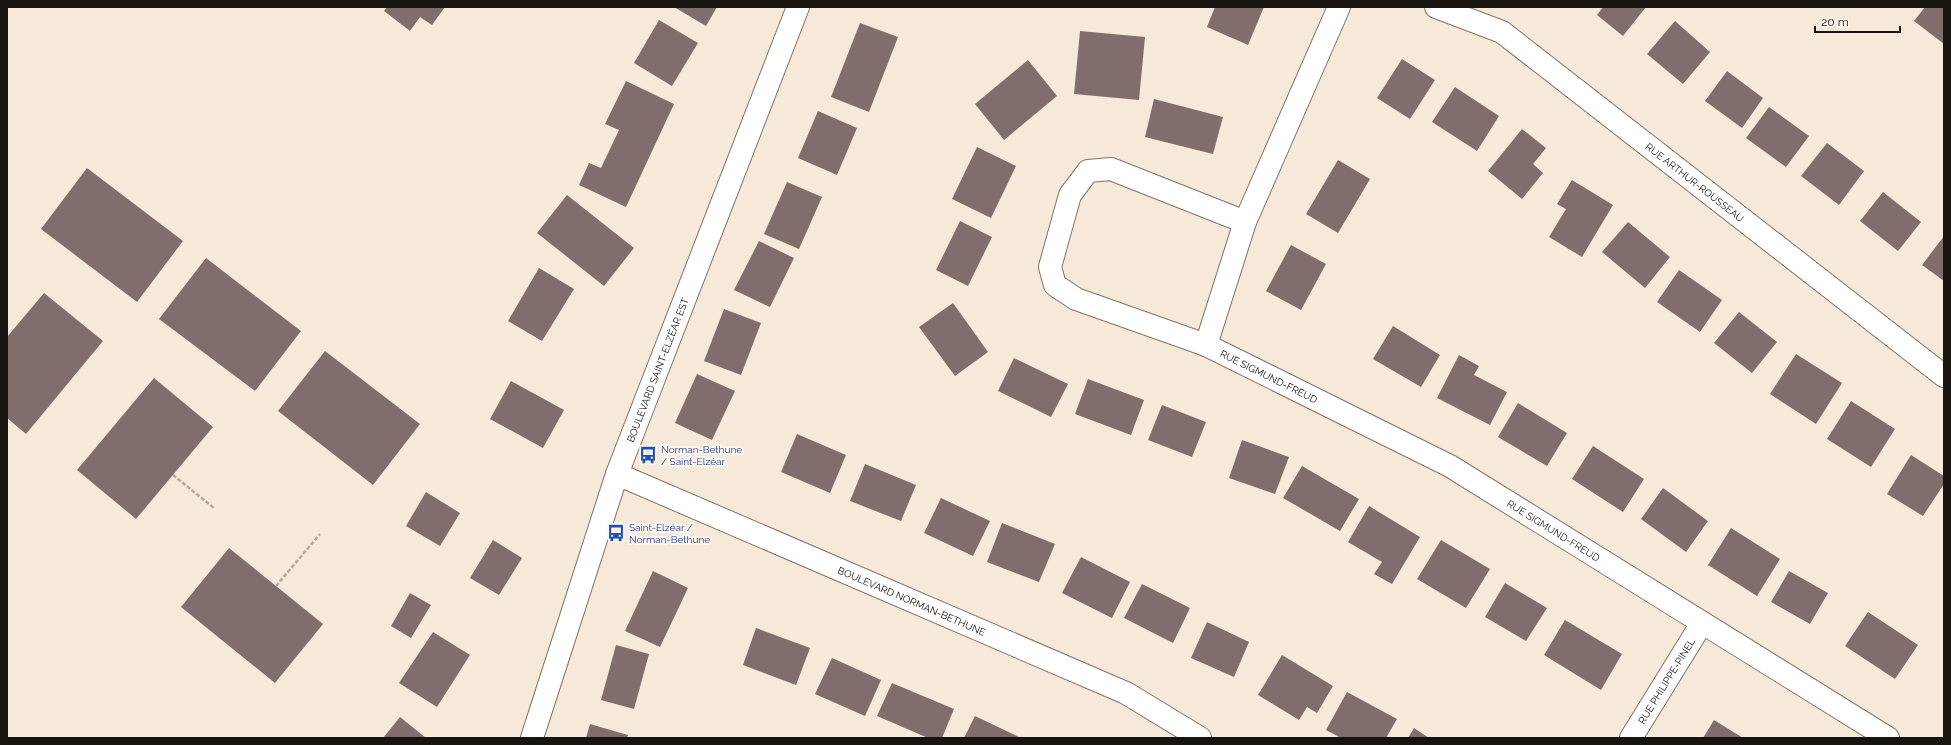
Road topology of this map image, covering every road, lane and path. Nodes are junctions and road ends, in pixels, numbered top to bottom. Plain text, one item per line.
1 (798, 7) edge
2 (1339, 7) edge
3 (1436, 7) edge
4 (1245, 222) junction
5 (1206, 345) junction
6 (1944, 376) edge
7 (617, 474) junction
8 (172, 475) dead end
9 (214, 508) dead end
10 (320, 534) dead end
11 (276, 586) dead end
12 (1702, 623) junction
13 (532, 738) edge
14 (1200, 738) edge
15 (1631, 738) edge
16 (1888, 738) edge

1 - 7 street, BOULEVARD SAINT-ELZÉAR EST
2 - 4 street
3 - 6 street, RUE ARTHUR-ROUSSEAU
4 - 5 street
4 - 5 street, RUE SIGMUND-FREUD
5 - 12 street, RUE SIGMUND-FREUD
7 - 13 street, BOULEVARD SAINT-ELZÉAR EST
7 - 14 street, BOULEVARD NORMAN-BETHUNE
8 - 9 path
10 - 11 path
12 - 15 street, RUE PHILIPPE-PINEL
12 - 16 street, RUE SIGMUND-FREUD

